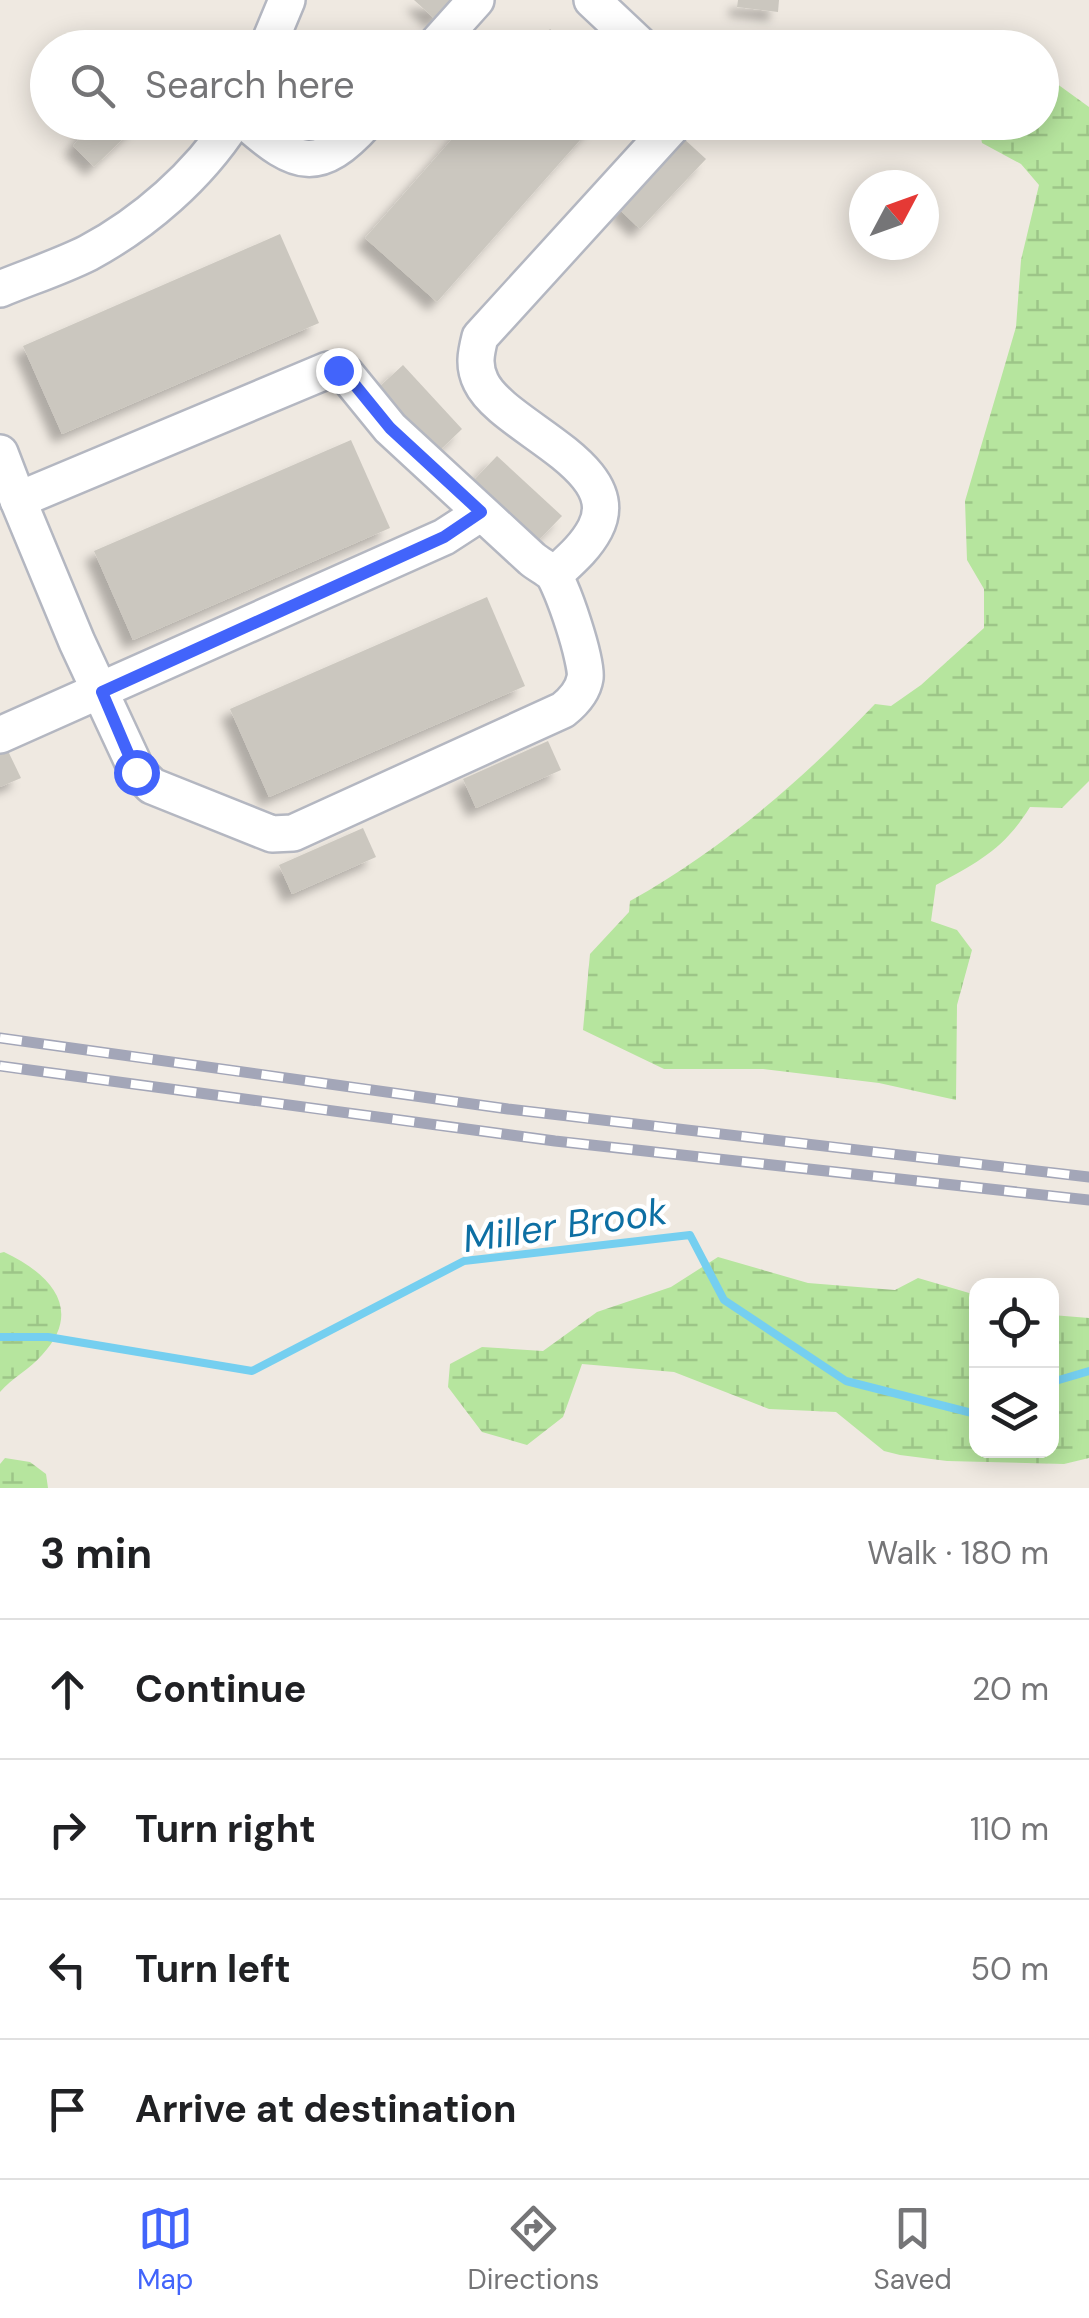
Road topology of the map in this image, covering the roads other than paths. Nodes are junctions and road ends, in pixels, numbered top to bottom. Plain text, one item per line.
1 (286, 0) edge
2 (476, 0) edge
3 (592, 0) edge
4 (274, 30) edge
5 (449, 30) edge
6 (624, 30) edge
7 (219, 140) edge
8 (272, 140) edge
9 (347, 140) edge
10 (660, 140) edge
11 (0, 289) edge
12 (0, 454) edge
13 (18, 500) junction
14 (481, 512) junction
15 (554, 575) junction
16 (102, 692) junction
17 (0, 735) edge

1 - 4 street
2 - 5 street
3 - 6 street
7 - 11 street
8 - 9 street
10 - 15 street
12 - 13 street
13 - 14 street
13 - 16 street
14 - 15 street
14 - 16 street
15 - 16 street
16 - 17 street

